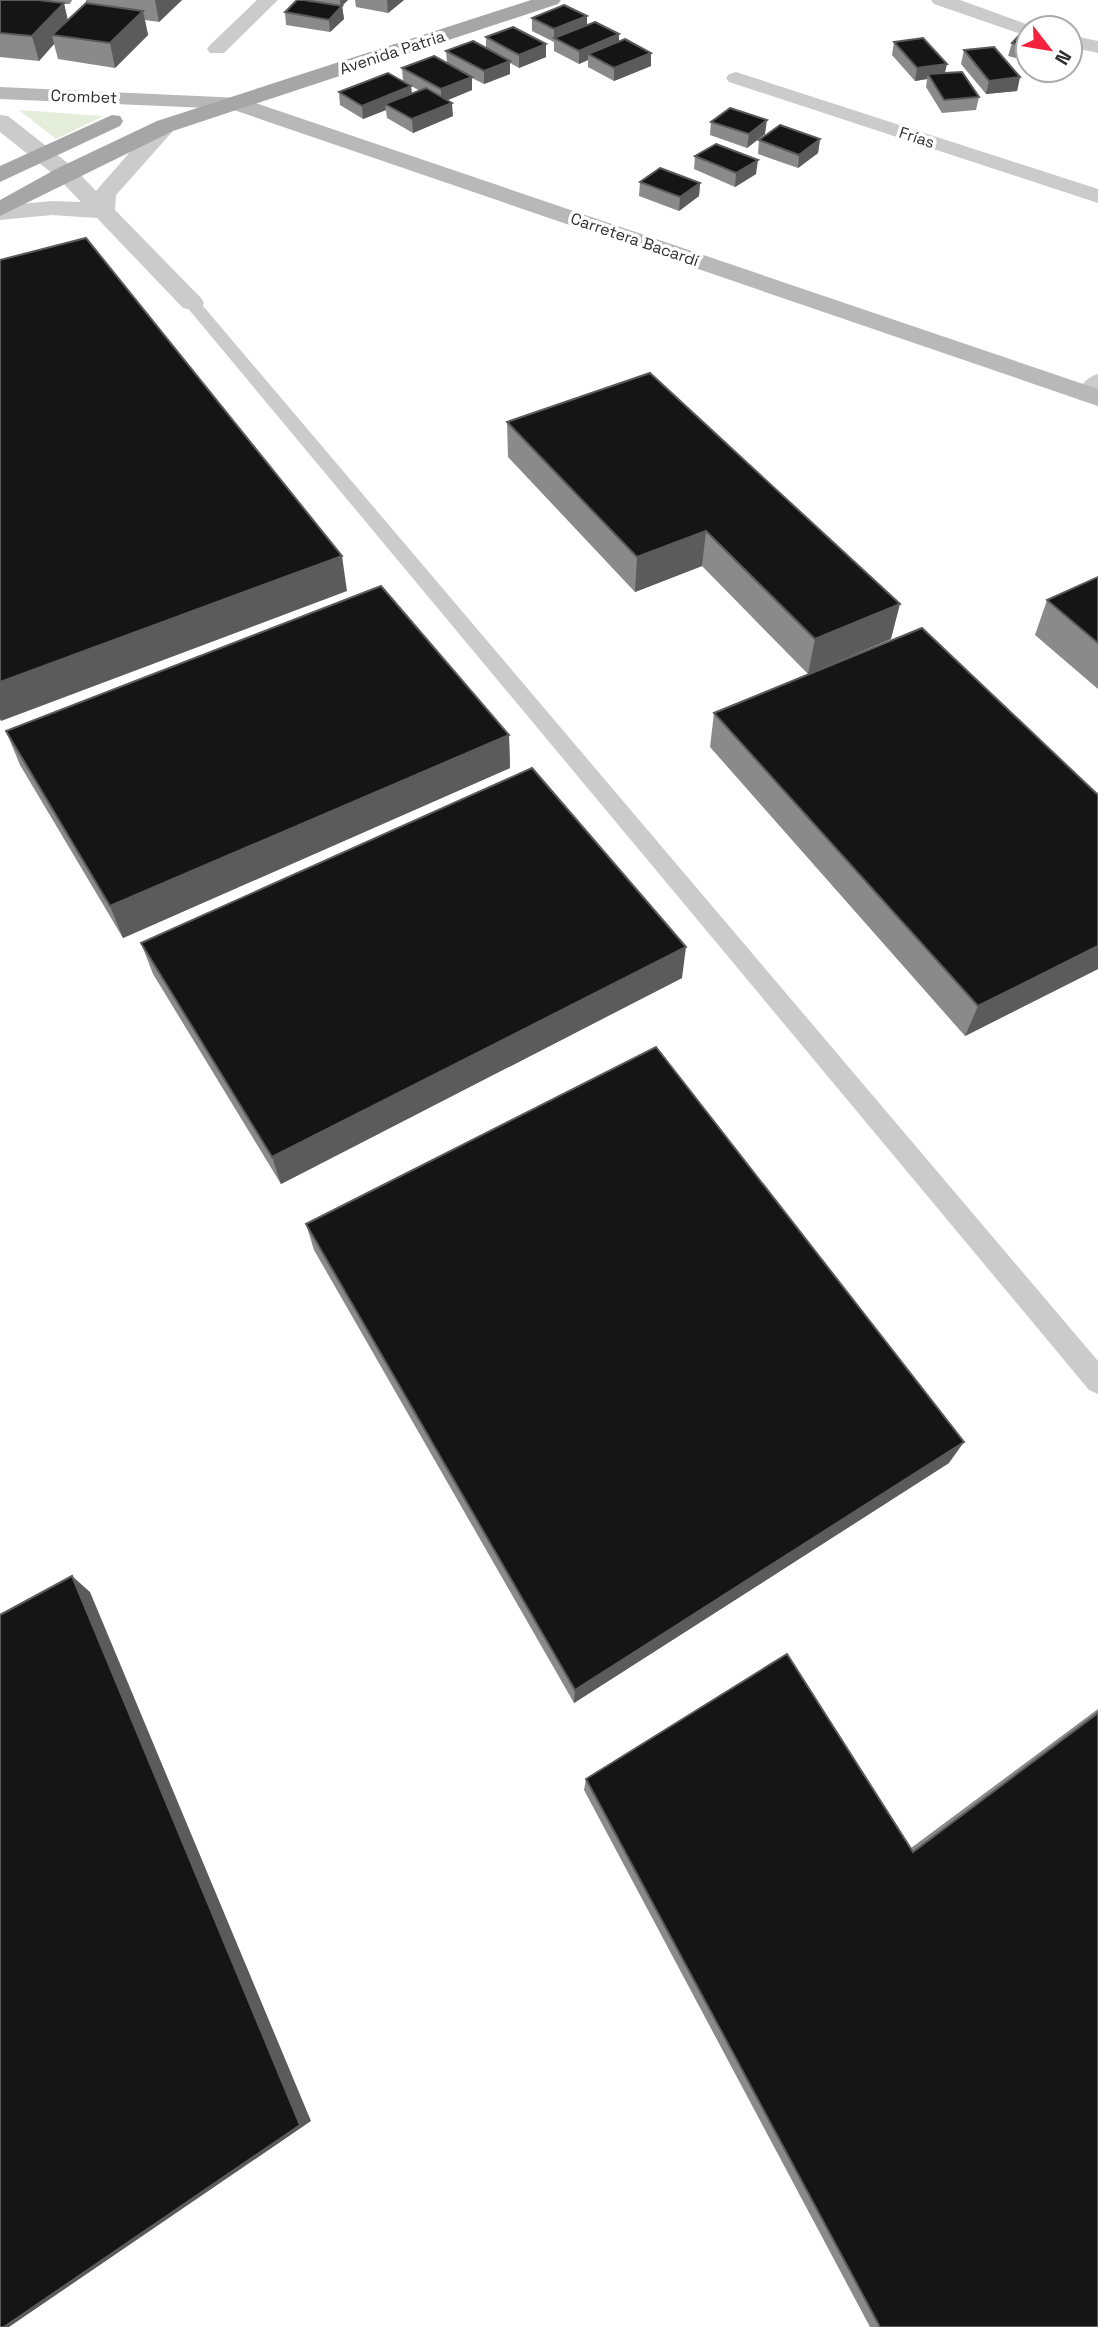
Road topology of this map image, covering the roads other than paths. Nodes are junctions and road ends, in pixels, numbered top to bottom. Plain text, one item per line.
1 (268, 0) edge
2 (551, 0) edge
3 (941, 0) edge
4 (1014, 25) edge
5 (217, 50) dead end
6 (736, 78) dead end
7 (218, 83) dead end
8 (0, 93) edge
9 (167, 99) junction
10 (233, 103) junction
11 (0, 121) edge
12 (165, 126) junction
13 (44, 153) junction
14 (65, 173) junction
15 (0, 174) edge
16 (1098, 196) edge
17 (0, 211) edge
18 (103, 212) junction
19 (192, 303) joint
20 (1095, 391) edge
21 (1098, 1381) edge

1 - 5 street
2 - 10 main road, Avenida Patria
3 - 4 street
6 - 16 street, Frías
7 - 9 main road
8 - 9 street, Crombet
9 - 10 street, Carretera Bacardí
9 - 13 main road
10 - 12 main road, Avenida Patria
10 - 20 street, Carretera Bacardí
11 - 13 street
12 - 14 main road, Avenida Patria
12 - 18 street
13 - 14 street
13 - 15 main road
14 - 17 main road, Avenida Patria
14 - 18 street
17 - 18 street
18 - 19 street
19 - 21 lane

